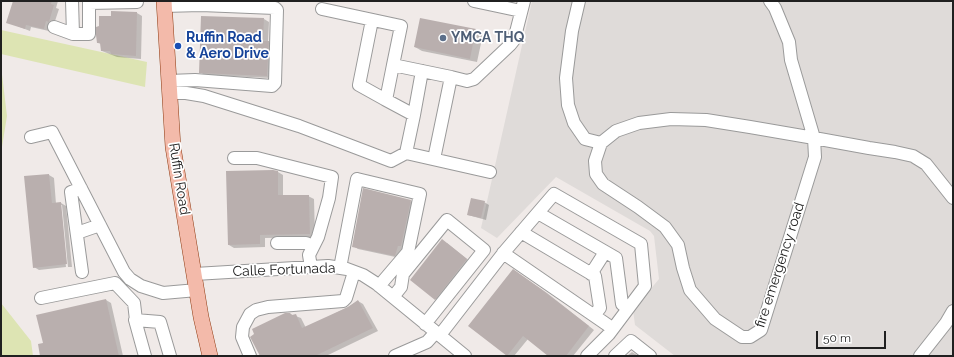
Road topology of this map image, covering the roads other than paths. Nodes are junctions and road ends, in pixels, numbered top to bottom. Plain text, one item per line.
1 (72, 1) edge
2 (579, 1) edge
3 (770, 1) edge
4 (89, 2) edge
5 (137, 2) dead end
6 (481, 2) edge
7 (164, 4) edge
8 (508, 5) edge
9 (522, 6) edge
10 (322, 9) dead end
11 (372, 20) junction
12 (54, 27) dead end
13 (72, 34) junction
14 (393, 65) junction
15 (422, 71) junction
16 (450, 77) junction
17 (170, 87) junction
18 (386, 100) junction
19 (414, 115) junction
20 (31, 137) dead end
21 (814, 138) junction
22 (601, 143) junction
23 (406, 153) junction
24 (234, 158) dead end
25 (434, 160) junction
26 (490, 172) dead end
27 (81, 188) junction
28 (953, 198) edge
29 (538, 213) junction
30 (100, 225) junction
31 (521, 232) junction
32 (77, 233) junction
33 (277, 243) dead end
34 (313, 246) junction
35 (605, 252) junction
36 (503, 253) junction
37 (311, 267) junction
38 (340, 268) junction
39 (82, 272) dead end
40 (354, 272) junction
41 (194, 274) junction
42 (591, 274) junction
43 (380, 286) junction
44 (197, 290) junction
45 (393, 297) junction
46 (41, 298) dead end
47 (627, 308) junction
48 (953, 311) edge
49 (594, 315) junction
50 (136, 320) junction
51 (425, 324) junction
52 (612, 328) junction
53 (438, 334) junction
54 (145, 356) edge
55 (170, 356) edge
56 (210, 356) edge
57 (250, 356) edge
58 (395, 356) edge
59 (465, 356) edge
60 (587, 356) edge
61 (615, 356) edge
62 (650, 356) edge
63 (920, 356) edge

1 - 13 street
2 - 22 street
3 - 21 street, fire emergency road
4 - 5 street
4 - 13 street
6 - 8 street
7 - 17 main road, Ruffin Road
7 - 17 street
8 - 9 street
9 - 16 street
10 - 11 street
11 - 14 street
11 - 18 street
12 - 13 street
14 - 15 street
14 - 18 street
15 - 16 street
15 - 19 street
16 - 25 street
17 - 23 street
17 - 41 main road, Ruffin Road
18 - 19 street
19 - 23 street
20 - 27 street
21 - 22 street
21 - 22 street, fire emergency road
21 - 28 street
23 - 25 street
24 - 34 street
25 - 26 street
27 - 30 street
27 - 32 street
29 - 31 street
29 - 35 street
29 - 47 street
30 - 32 street
30 - 44 street
31 - 36 street
31 - 42 street
32 - 39 street
33 - 34 street
34 - 37 street
35 - 42 street
35 - 47 street
36 - 49 street
36 - 53 street
37 - 38 street, Calle Fortunada
37 - 41 street, Calle Fortunada
38 - 40 street, Calle Fortunada
38 - 43 street
40 - 43 street, Calle Fortunada
40 - 57 street
41 - 44 main road, Ruffin Road
42 - 49 street
43 - 45 street, Calle Fortunada
44 - 56 main road, Ruffin Road
45 - 51 street, Calle Fortunada
45 - 51 street
46 - 50 street
47 - 52 street
48 - 63 street
49 - 52 street
50 - 54 street
50 - 55 street
51 - 53 street, Calle Fortunada
52 - 60 street
53 - 58 street
53 - 59 street, Calle Fortunada
61 - 62 street

